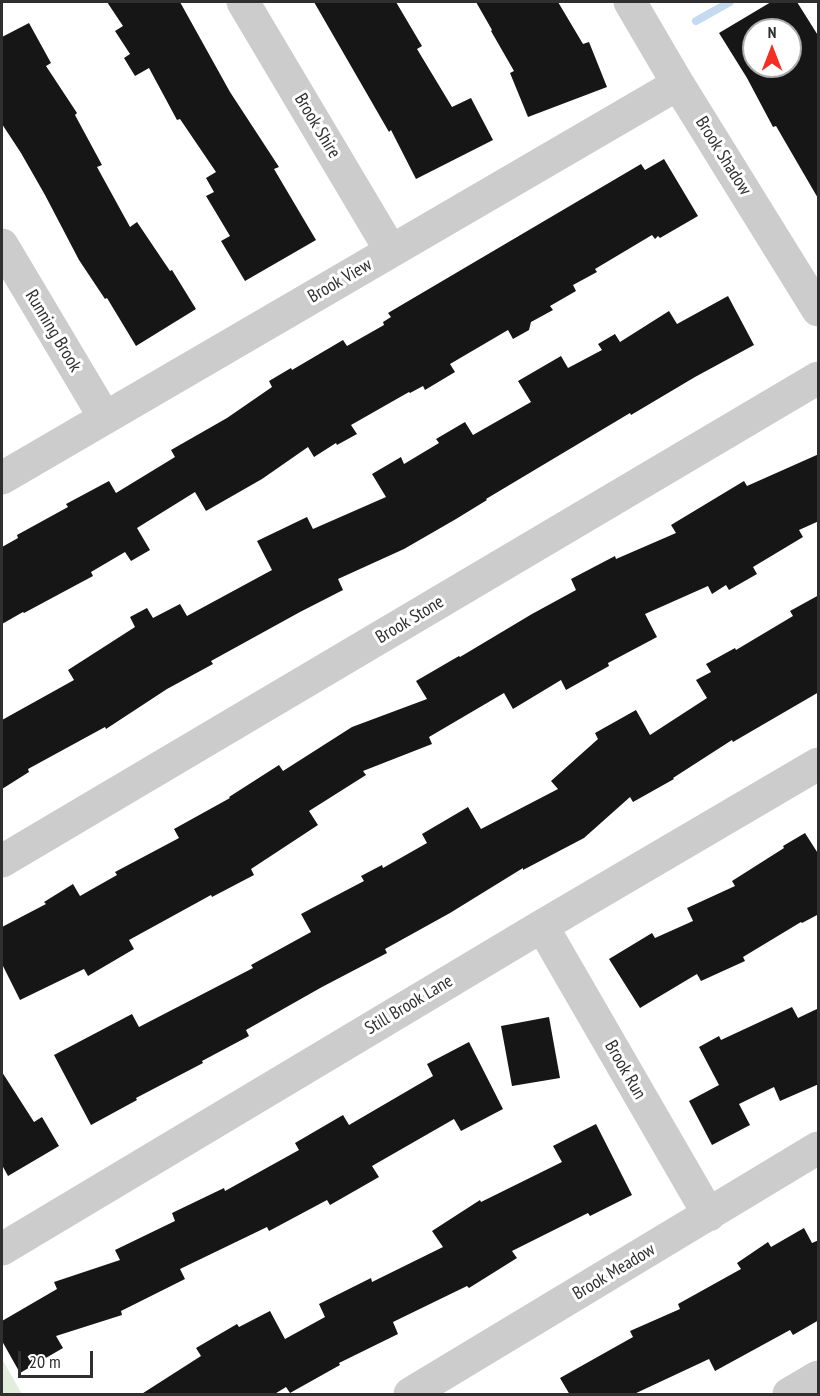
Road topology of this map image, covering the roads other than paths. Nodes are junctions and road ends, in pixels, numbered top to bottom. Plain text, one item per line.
1 (243, 2) edge
2 (630, 2) edge
3 (678, 84) junction
4 (2, 245) edge
5 (391, 251) junction
6 (819, 310) edge
7 (819, 378) edge
8 (105, 418) junction
9 (2, 478) edge
10 (819, 764) edge
11 (2, 861) edge
12 (542, 926) junction
13 (819, 1148) edge
14 (709, 1215) junction
15 (2, 1249) edge
16 (819, 1377) edge
17 (410, 1395) edge
18 (789, 1395) edge

1 - 5 street, Brook Shire
2 - 3 street, Brook Shadow
3 - 5 street, Brook View
3 - 6 street, Brook Shadow
4 - 8 street, Running Brook
5 - 8 street, Brook View
7 - 11 street, Brook Stone
8 - 9 street, Brook View
10 - 12 street, Still Brook Lane
12 - 14 street, Brook Run
12 - 15 street, Still Brook Lane
13 - 14 street, Brook Meadow
14 - 17 street, Brook Meadow
16 - 18 street

